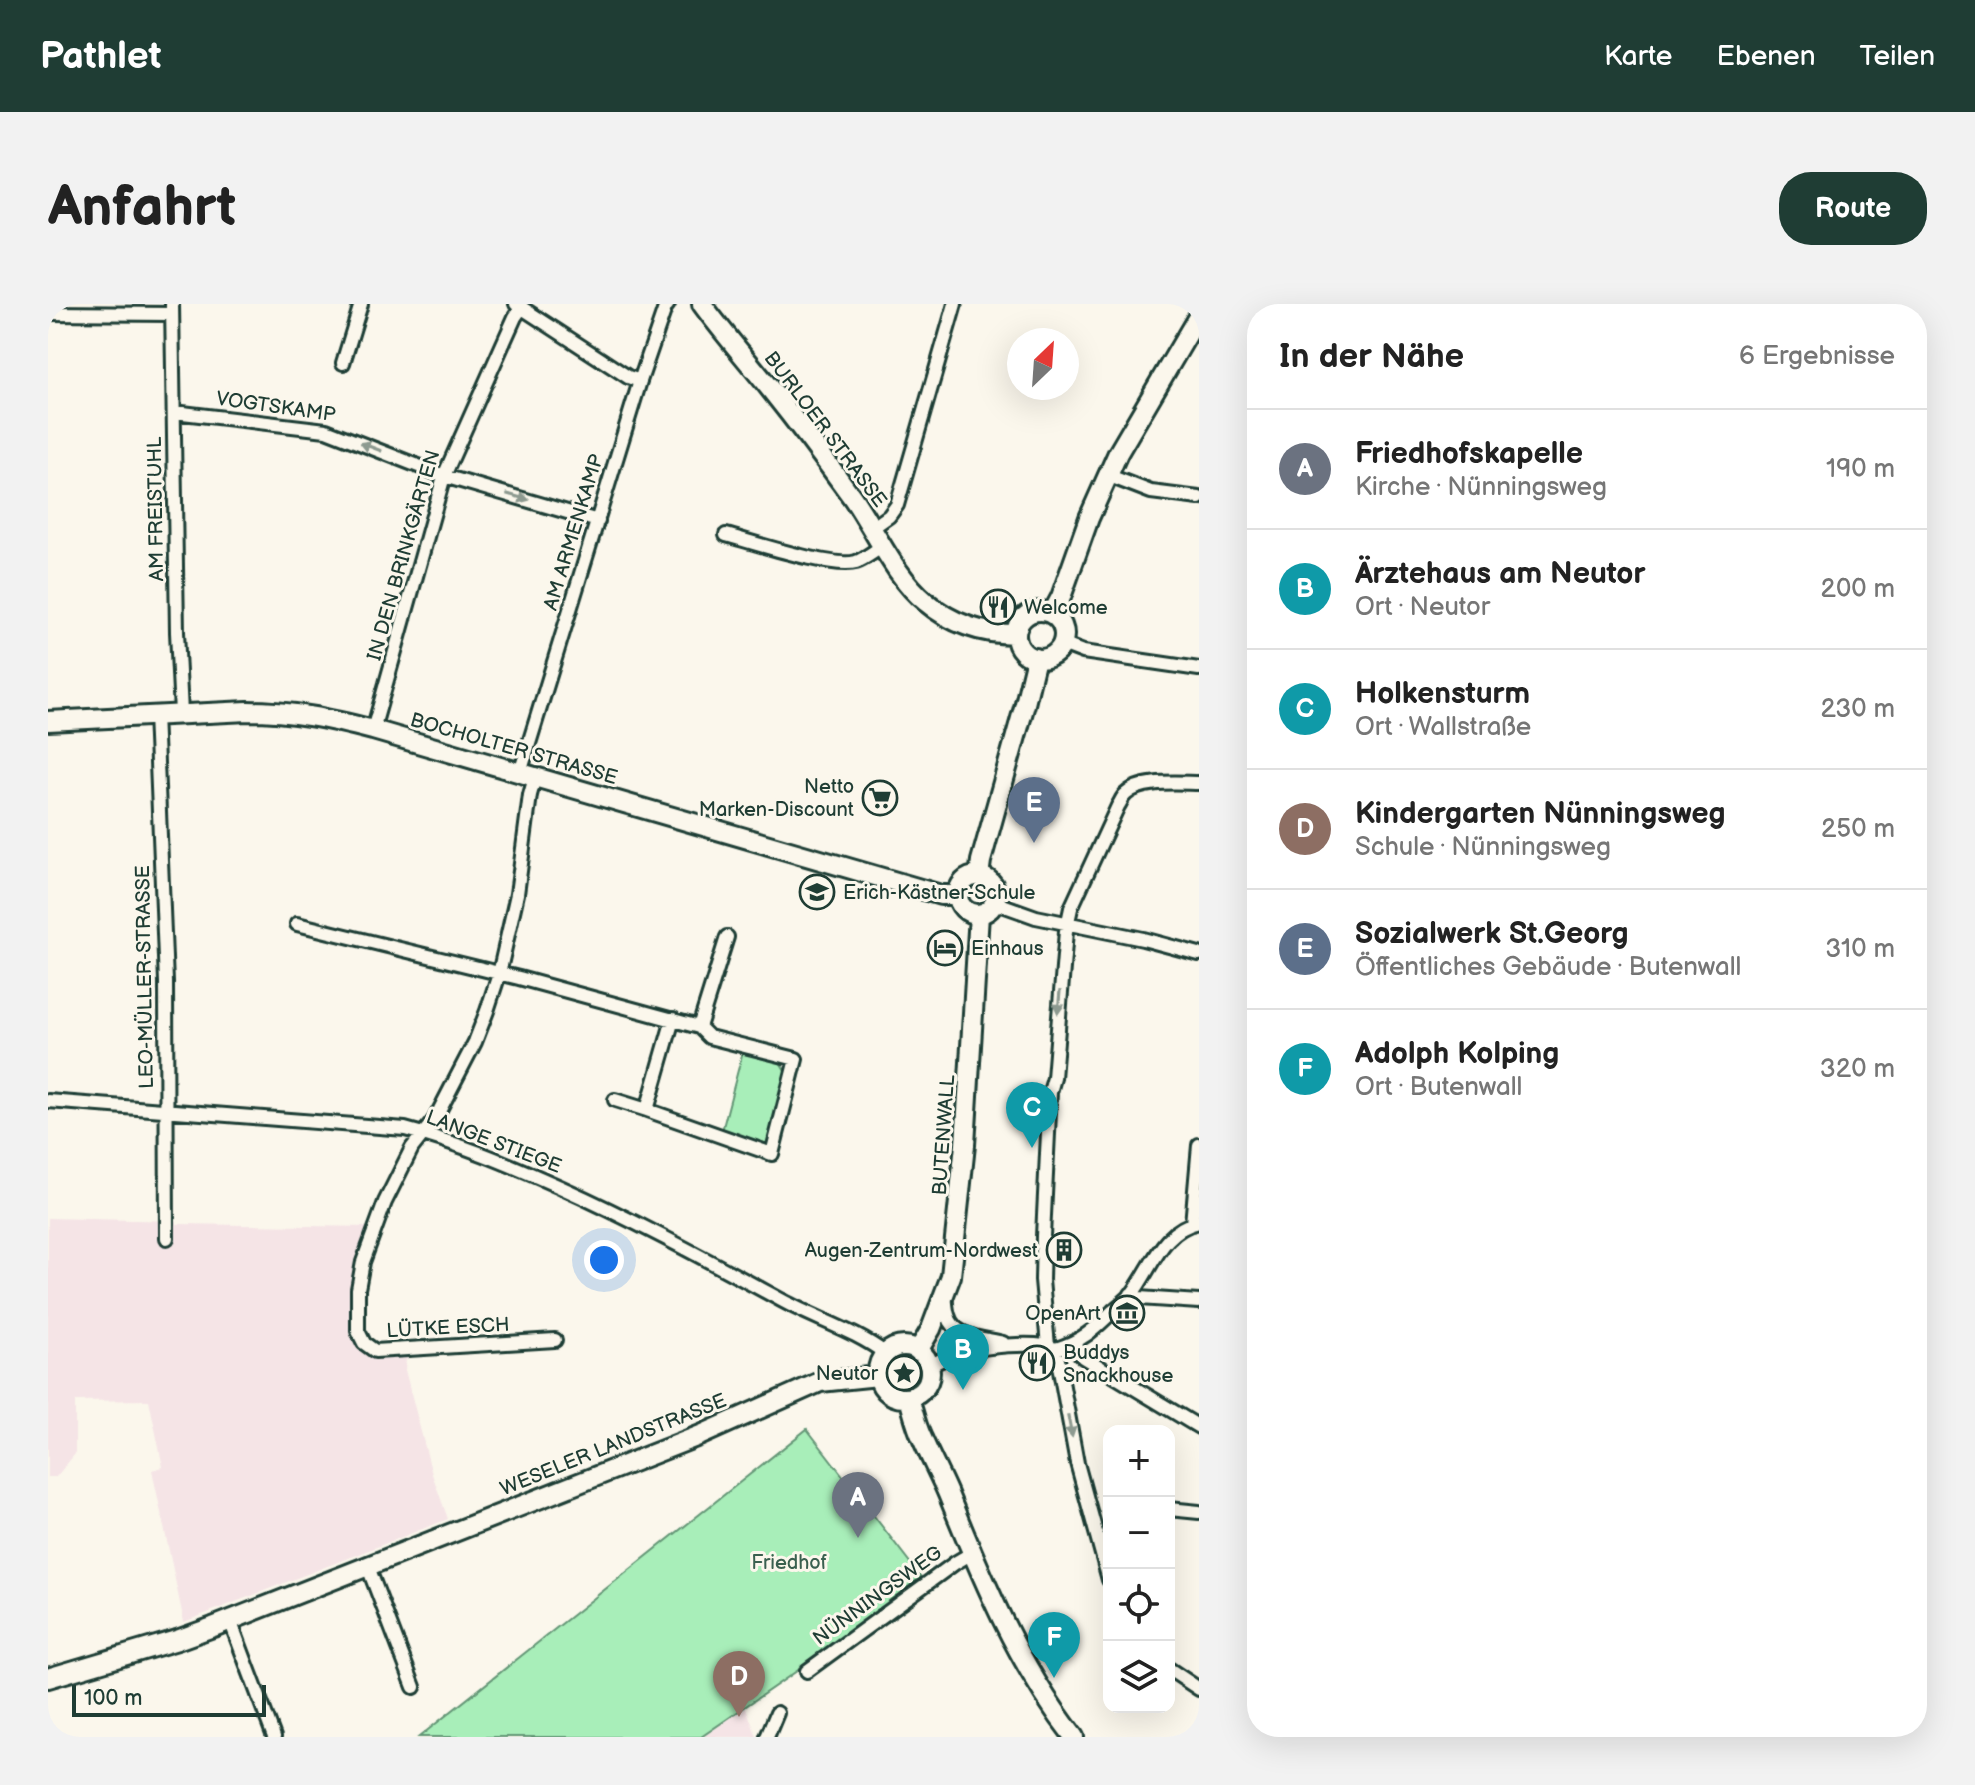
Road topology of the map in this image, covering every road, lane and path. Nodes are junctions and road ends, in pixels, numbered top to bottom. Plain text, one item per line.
1 (361, 304) edge
2 (668, 304) edge
3 (702, 304) edge
4 (955, 304) edge
5 (519, 306) edge
6 (172, 309) edge
7 (48, 313) edge
8 (1199, 315) edge
9 (343, 363) dead end
10 (640, 381) junction
11 (174, 412) junction
12 (1107, 475) junction
13 (444, 476) junction
14 (1199, 498) edge
15 (598, 521) junction
16 (872, 528) junction
17 (726, 535) dead end
18 (883, 546) junction
19 (1052, 614) junction
20 (1016, 634) junction
21 (1062, 644) junction
22 (1036, 658) junction
23 (1199, 669) edge
24 (181, 713) junction
25 (155, 714) junction
26 (48, 721) edge
27 (373, 730) junction
28 (527, 775) junction
29 (1199, 783) edge
30 (979, 876) junction
31 (957, 895) junction
32 (994, 902) junction
33 (979, 914) junction
34 (297, 924) dead end
35 (1067, 924) junction
36 (727, 937) dead end
37 (1199, 954) edge
38 (499, 974) junction
39 (673, 1019) junction
40 (699, 1027) junction
41 (615, 1100) dead end
42 (48, 1101) edge
43 (166, 1110) junction
44 (647, 1110) junction
45 (424, 1134) junction
46 (1199, 1145) edge
47 (1196, 1223) edge
48 (167, 1238) dead end
49 (945, 1294) junction
50 (1131, 1294) junction
51 (1199, 1302) edge
52 (555, 1340) dead end
53 (1075, 1343) junction
54 (1014, 1345) junction
55 (1052, 1347) junction
56 (918, 1351) junction
57 (886, 1354) junction
58 (929, 1366) junction
59 (878, 1376) junction
60 (909, 1398) junction
61 (1199, 1427) edge
62 (1175, 1510) edge
63 (1199, 1512) edge
64 (972, 1553) junction
65 (368, 1567) junction
66 (1106, 1569) edge
67 (230, 1620) junction
68 (807, 1671) dead end
69 (1175, 1673) edge
70 (48, 1678) edge
71 (414, 1687) dead end
72 (1199, 1689) edge
73 (777, 1713) dead end
74 (274, 1737) edge
75 (767, 1737) edge
76 (1074, 1737) edge

1 - 9 street
2 - 10 street, AM ARMENKAMP
3 - 16 main road, BURLOER STRASSE
4 - 16 street
5 - 10 street
5 - 13 street, IN DEN BRINKGÄRTEN
6 - 7 street
6 - 11 street, AM FREISTUHL
8 - 12 main road
10 - 15 street, AM ARMENKAMP
13 -> 11 street, VOGTSKAMP
11 - 24 street, AM FREISTUHL
12 - 14 street
12 - 19 main road
13 -> 15 street, VOGTSKAMP
13 - 27 street, IN DEN BRINKGÄRTEN
15 - 28 street, AM ARMENKAMP
16 - 18 main road, BURLOER STRASSE
17 - 18 street
18 - 20 main road, BURLOER STRASSE
19 - 20 main road
19 - 21 main road
20 - 22 main road
21 - 22 main road
21 - 23 street
22 - 30 main road
24 - 25 main road, BOCHOLTER STRASSE
24 - 27 main road, BOCHOLTER STRASSE
25 - 26 main road, BOCHOLTER STRASSE
25 - 43 street, LEO-MÜLLER-STRASSE
27 - 28 main road, BOCHOLTER STRASSE
28 - 31 main road, BOCHOLTER STRASSE
28 - 38 street, LÜTKE ESCH
29 - 35 street
30 - 31 main road
30 - 32 main road
31 - 33 main road
32 - 33 main road
32 - 35 street
33 - 49 main road, BUTENWALL
34 - 38 street
35 - 37 street
35 -> 55 street
36 - 40 street
38 - 39 street
38 - 45 street, LÜTKE ESCH
39 - 40 street
39 - 44 street
40 - 44 street
41 - 44 street
42 - 43 street, LANGE STIEGE
43 - 45 street, LANGE STIEGE
43 - 48 street, LEO-MÜLLER-STRASSE
45 - 52 street, LÜTKE ESCH
45 - 57 street, LANGE STIEGE
46 - 47 street
47 - 50 street
49 - 54 street
49 - 56 main road, BUTENWALL
50 - 51 street
50 - 53 street
53 - 55 street
53 - 61 street
54 - 55 street
54 - 58 street
55 -> 66 street
56 - 57 main road
56 - 58 main road
57 - 59 main road
58 - 60 main road
59 - 60 main road
59 - 65 main road, WESELER LANDSTRASSE
60 - 64 main road
62 - 63 street
64 - 68 street, NÜNNINGSWEG
64 - 76 main road
65 - 67 main road, WESELER LANDSTRASSE
65 - 71 street
67 - 70 main road, WESELER LANDSTRASSE
67 - 74 street
69 - 72 street
73 - 75 street

